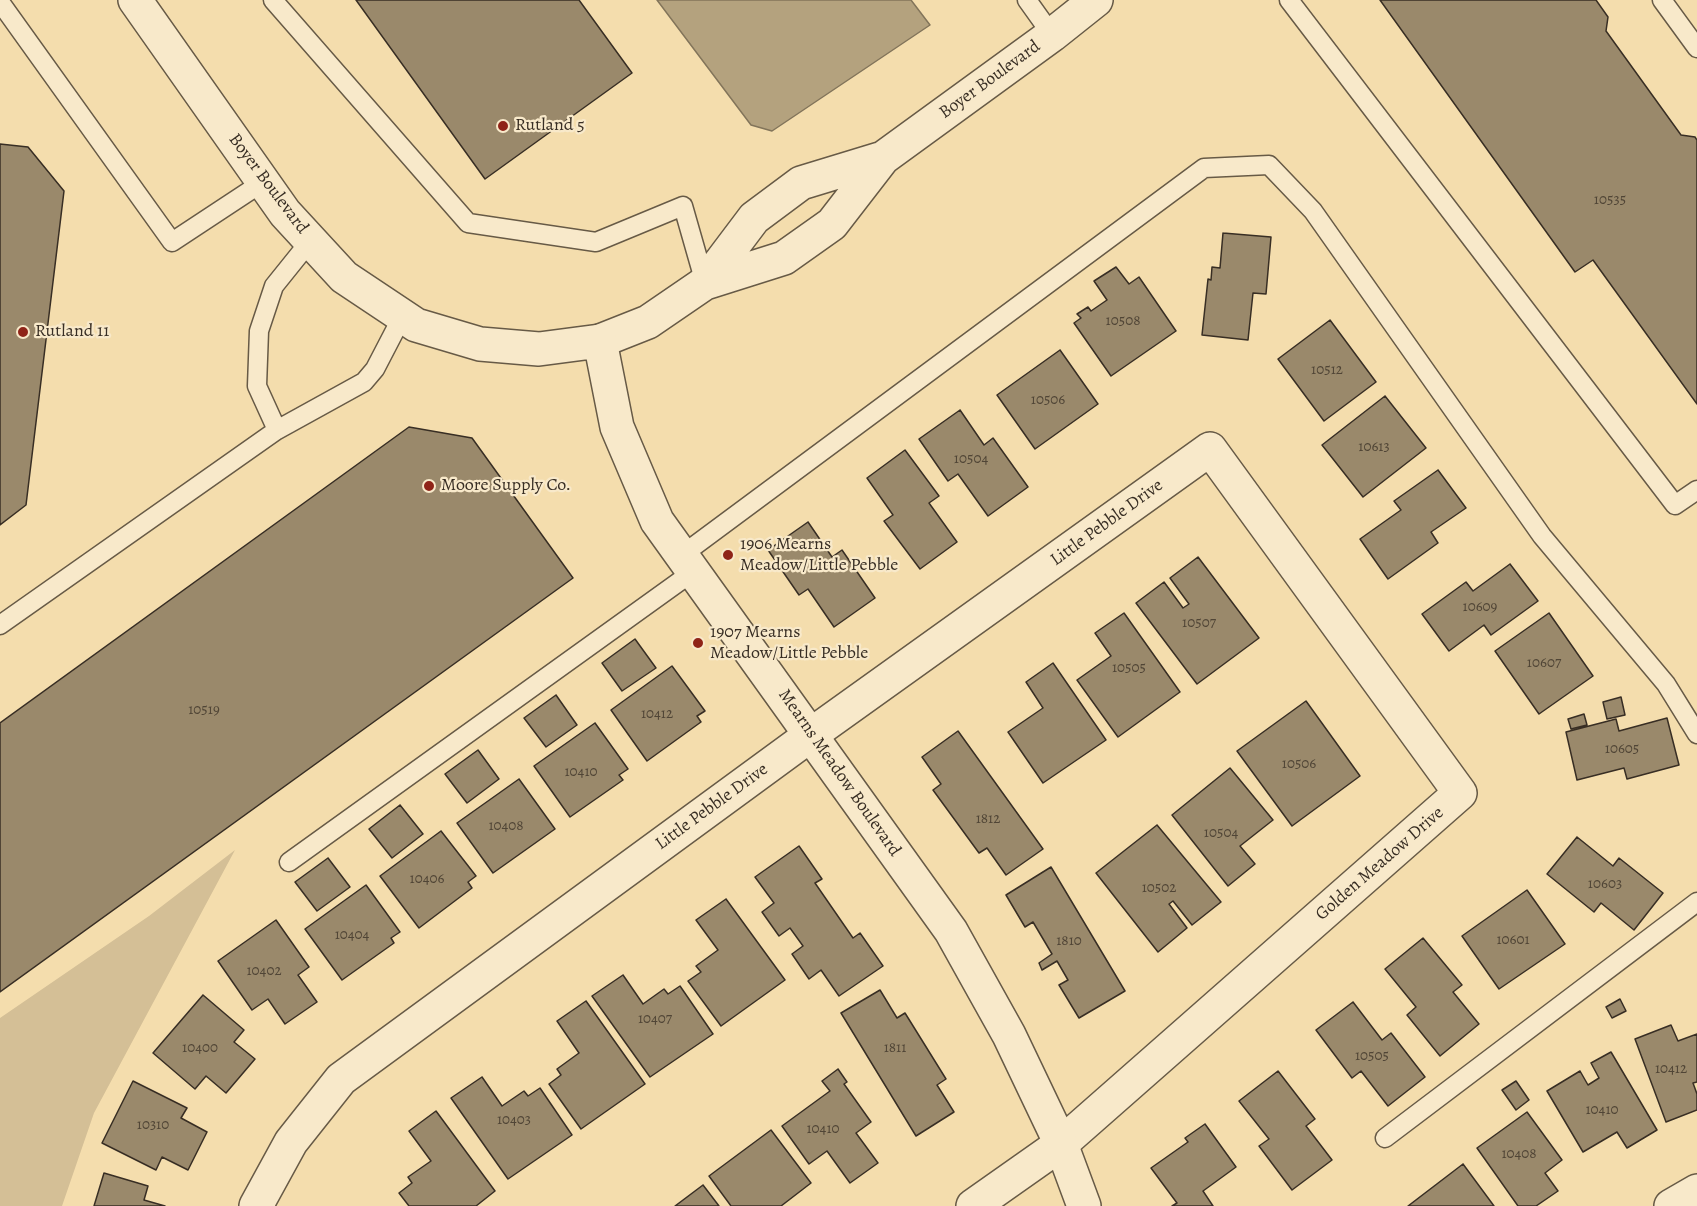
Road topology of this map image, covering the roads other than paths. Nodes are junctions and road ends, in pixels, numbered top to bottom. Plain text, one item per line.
1 (135, 0) edge
2 (273, 0) edge
3 (1027, 0) edge
4 (1096, 0) edge
5 (1289, 0) edge
6 (1662, 0) edge
7 (0, 2) edge
8 (1052, 35) junction
9 (1697, 48) edge
10 (883, 158) junction
11 (263, 182) junction
12 (311, 240) junction
13 (705, 283) junction
14 (402, 316) junction
15 (600, 341) junction
16 (277, 430) junction
17 (1210, 449) joint
18 (1697, 490) edge
19 (688, 563) junction
20 (0, 625) edge
21 (812, 734) junction
22 (1697, 734) edge
23 (289, 862) dead end
24 (1697, 902) edge
25 (1385, 1138) dead end
26 (1061, 1144) junction
27 (1697, 1191) edge
28 (256, 1206) edge
29 (973, 1206) edge
30 (1084, 1206) edge
31 (1671, 1206) edge

1 - 11 street, Boyer Boulevard
2 - 13 lane
3 - 8 lane
4 - 8 street, Boyer Boulevard
5 - 18 lane
6 - 9 lane
7 - 11 lane
8 - 10 street, Boyer Boulevard
10 - 13 street, Boyer Boulevard
10 - 13 street, Boyer Boulevard
11 - 12 street, Boyer Boulevard
12 - 14 street, Boyer Boulevard
12 - 16 lane
13 - 15 street, Boyer Boulevard
14 - 15 street, Boyer Boulevard
14 - 16 lane
15 - 19 street, Mearns Meadow Boulevard
16 - 20 lane
17 - 21 street, Little Pebble Drive
17 - 26 street, Golden Meadow Drive
19 - 21 street, Mearns Meadow Boulevard
19 - 22 lane
19 - 23 lane
21 - 26 street, Mearns Meadow Boulevard
21 - 28 street, Little Pebble Drive
24 - 25 lane
26 - 29 street, Golden Meadow Drive
26 - 30 street, Mearns Meadow Boulevard
27 - 31 street

